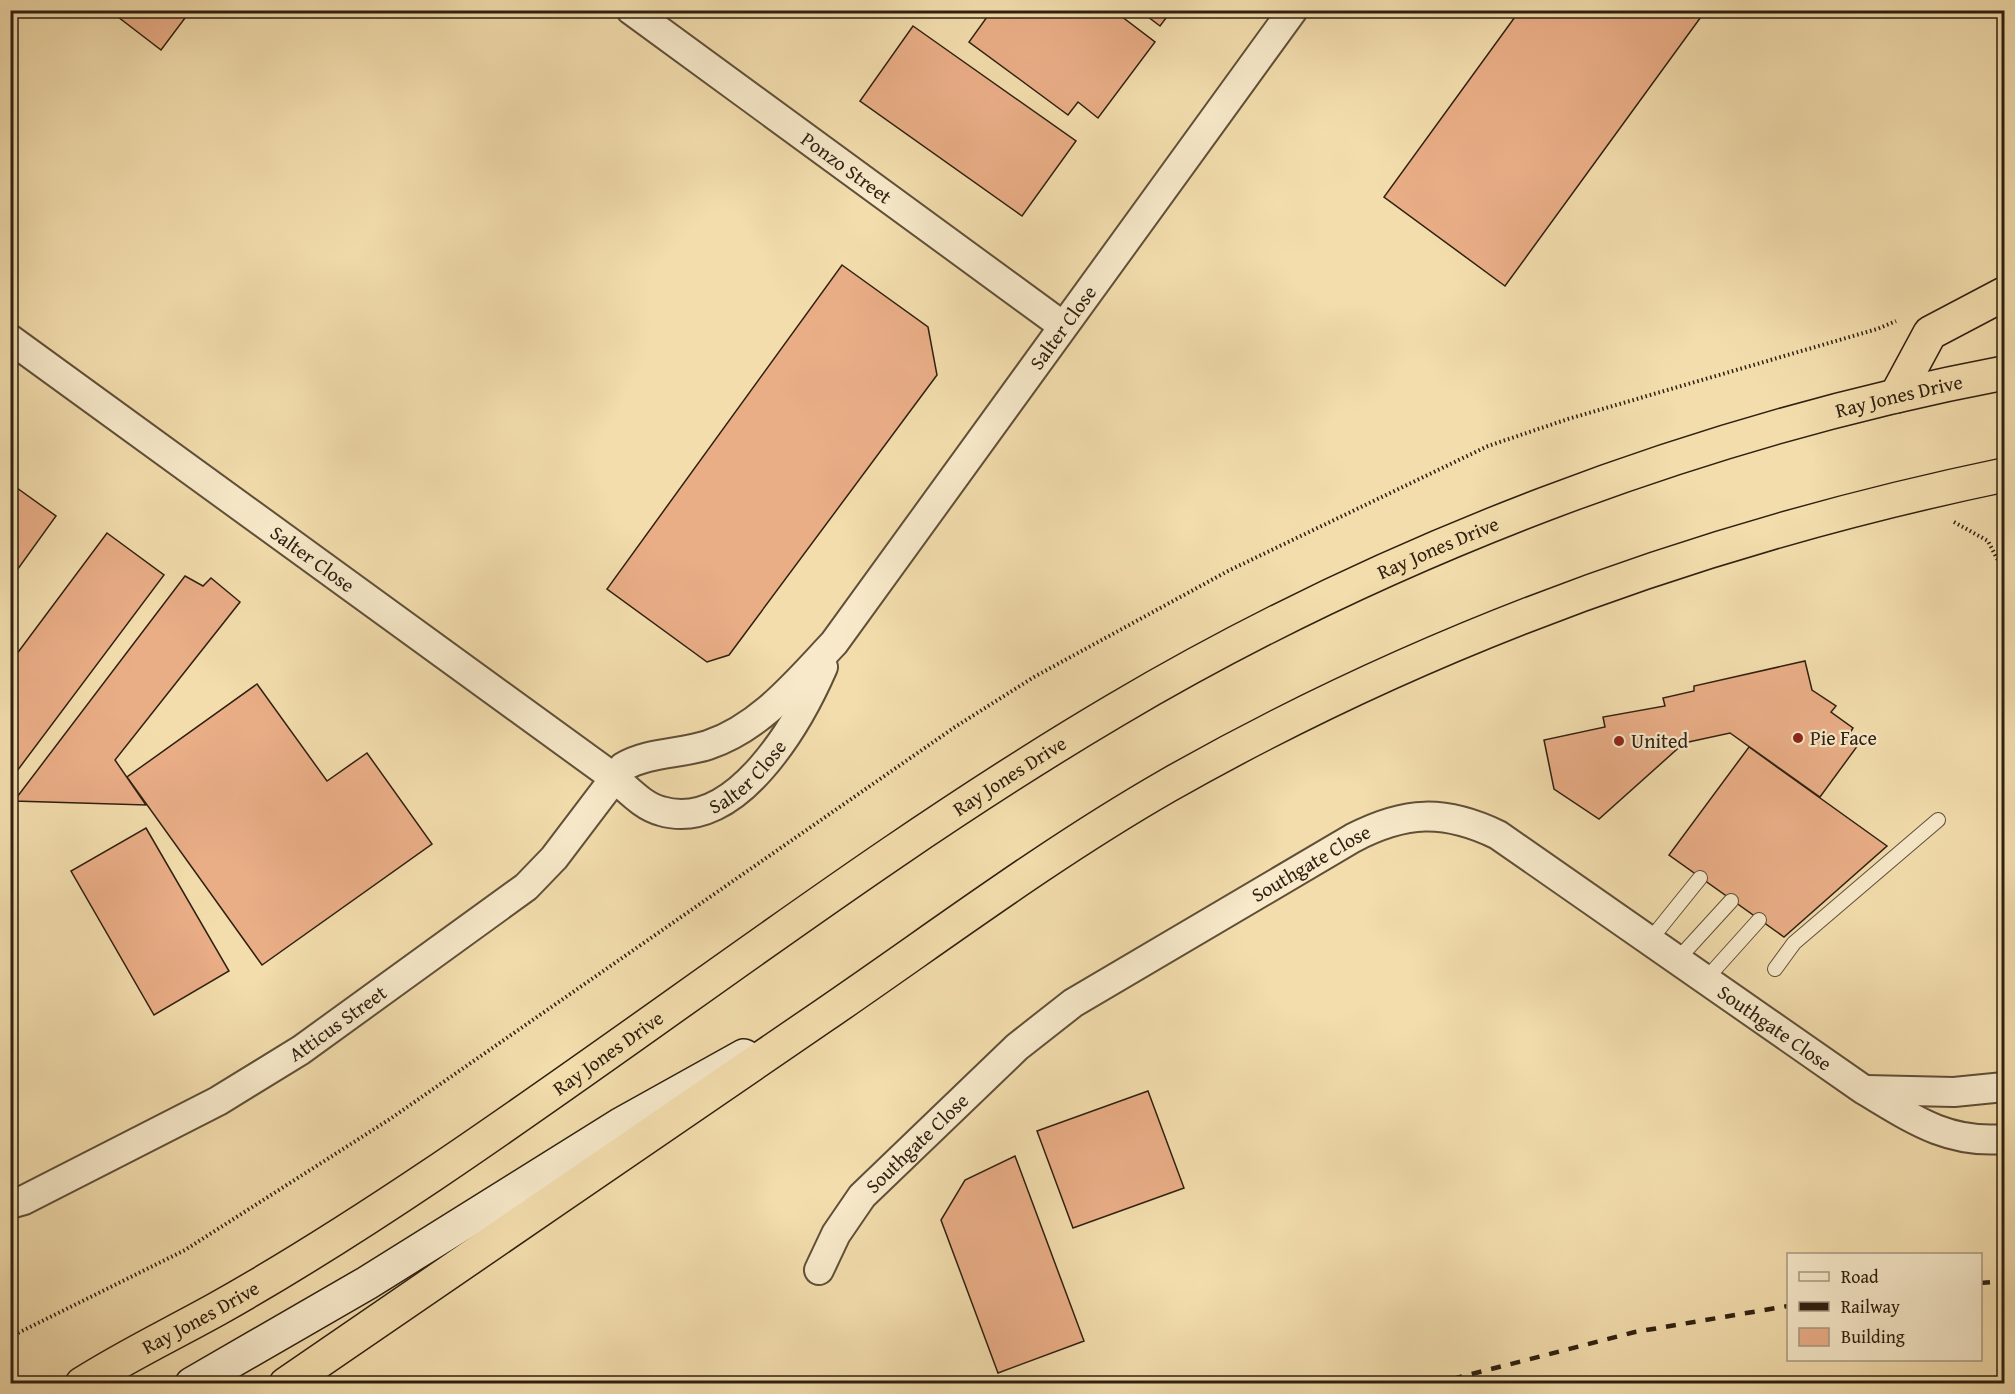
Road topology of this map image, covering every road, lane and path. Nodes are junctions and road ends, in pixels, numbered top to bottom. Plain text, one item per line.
1 (631, 10) edge
2 (1293, 10) edge
3 (2004, 294) edge
4 (1063, 326) junction
5 (10, 339) edge
6 (2004, 373) edge
7 (1896, 396) junction
8 (2004, 476) edge
9 (1915, 494) junction
10 (2004, 572) edge
11 (834, 643) junction
12 (613, 777) junction
13 (1938, 820) dead end
14 (1700, 878) dead end
15 (1731, 901) dead end
16 (1759, 920) dead end
17 (1650, 940) junction
18 (1678, 959) junction
19 (1775, 969) dead end
20 (1706, 979) junction
21 (830, 1011) junction
22 (2004, 1088) edge
23 (1864, 1090) junction
24 (2004, 1139) edge
25 (10, 1204) edge
26 (819, 1270) dead end
27 (94, 1376) edge
28 (64, 1383) edge
29 (192, 1383) edge
30 (286, 1383) edge

1 - 4 street, Ponzo Street
2 - 4 street, Salter Close
3 - 7 highway
4 - 11 street, Salter Close
5 - 12 street, Salter Close
6 - 7 highway, Ray Jones Drive
7 - 27 highway, Ray Jones Drive
8 - 9 highway
9 - 10 path
9 - 21 highway
11 - 12 street, Salter Close
11 - 12 street, Salter Close
12 - 25 street, Atticus Street
13 - 19 lane
14 - 17 lane
15 - 18 lane
16 - 20 lane
17 - 18 street, Southgate Close
17 - 26 street, Southgate Close
18 - 20 street, Southgate Close
20 - 23 street, Southgate Close
21 - 29 main road
21 - 30 highway
22 - 23 street
23 - 24 street, Southgate Close
27 - 28 main road, Ray Jones Drive

